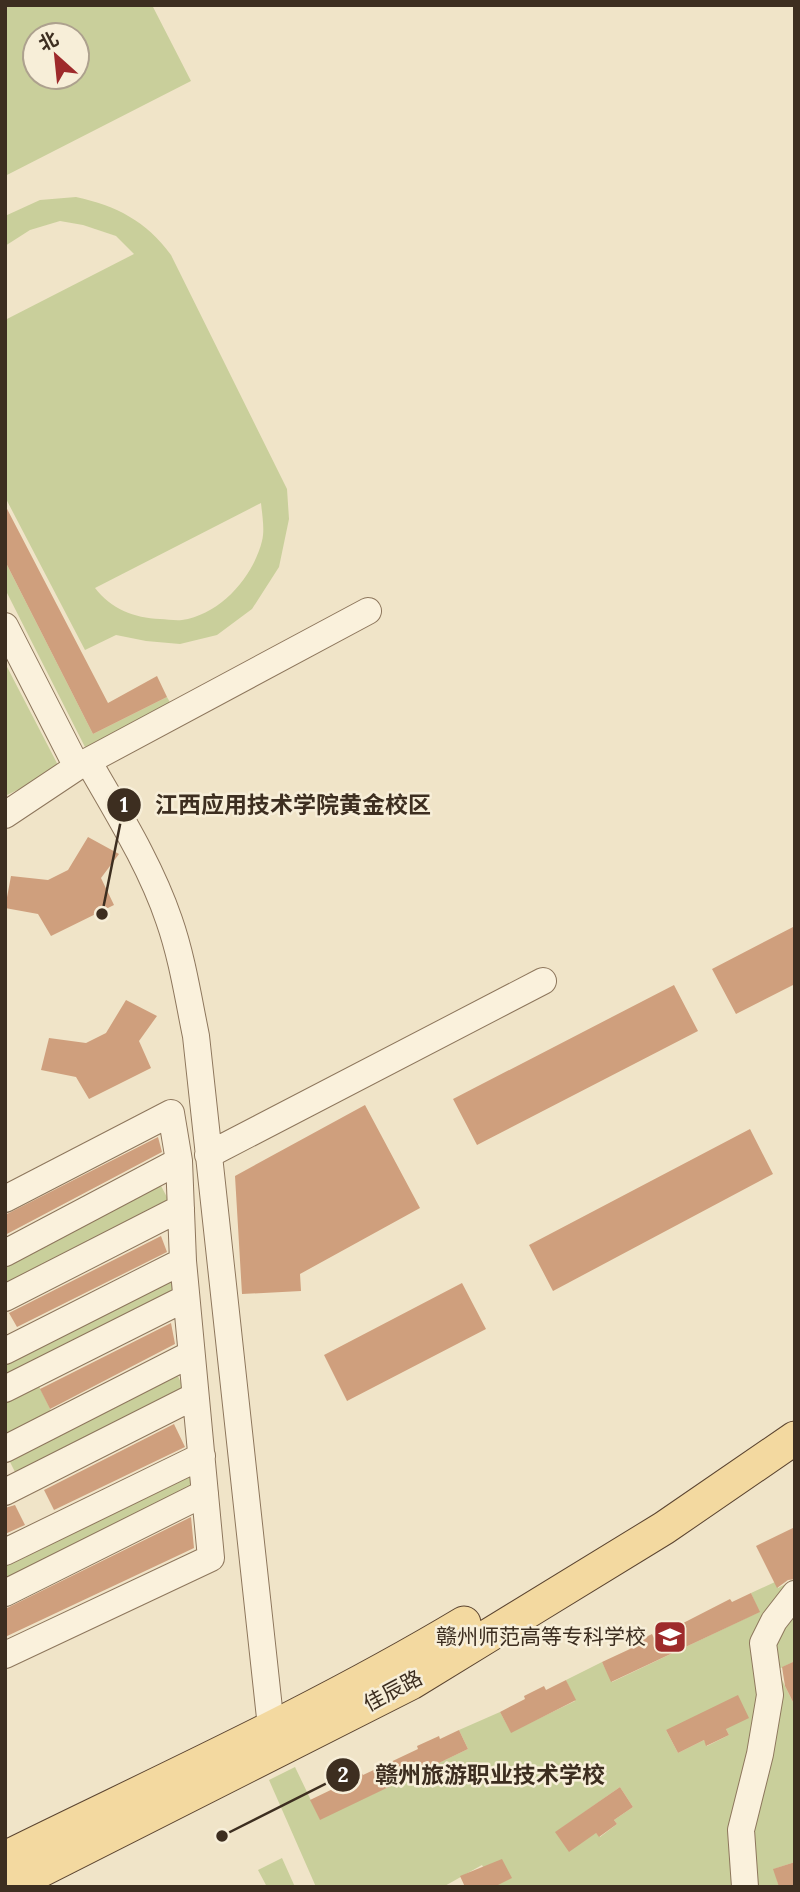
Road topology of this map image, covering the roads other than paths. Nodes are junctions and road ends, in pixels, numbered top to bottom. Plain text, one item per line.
1 (368, 611) dead end
2 (5, 626) edge
3 (83, 764) junction
4 (5, 815) edge
5 (543, 982) dead end
6 (208, 1156) junction
7 (179, 1161) junction
8 (5, 1199) edge
9 (181, 1208) junction
10 (5, 1253) edge
11 (183, 1261) junction
12 (5, 1298) edge
13 (186, 1298) junction
14 (5, 1351) edge
15 (191, 1354) junction
16 (5, 1389) edge
17 (195, 1396) junction
18 (795, 1415) edge
19 (795, 1438) edge
20 (5, 1449) edge
21 (202, 1455) junction
22 (5, 1492) edge
23 (205, 1493) junction
24 (5, 1552) edge
25 (5, 1593) edge
26 (795, 1594) edge
27 (5, 1655) edge
28 (271, 1727) junction
29 (5, 1858) edge
30 (8, 1887) edge
31 (745, 1887) edge

1 - 3 street
2 - 3 street
3 - 4 street
3 - 6 street
5 - 6 street
6 - 28 street
7 - 8 street
7 - 9 street
7 - 10 street
9 - 11 street
9 - 12 street
11 - 13 street
11 - 14 street
13 - 15 street
13 - 16 street
15 - 17 street
15 - 20 street
17 - 21 street
17 - 22 street
18 - 28 main road, 佳辰路
19 - 30 main road, 佳辰路
21 - 23 street
21 - 24 street
23 - 25 street
23 - 27 street
26 - 31 street
28 - 29 main road, 佳辰路

